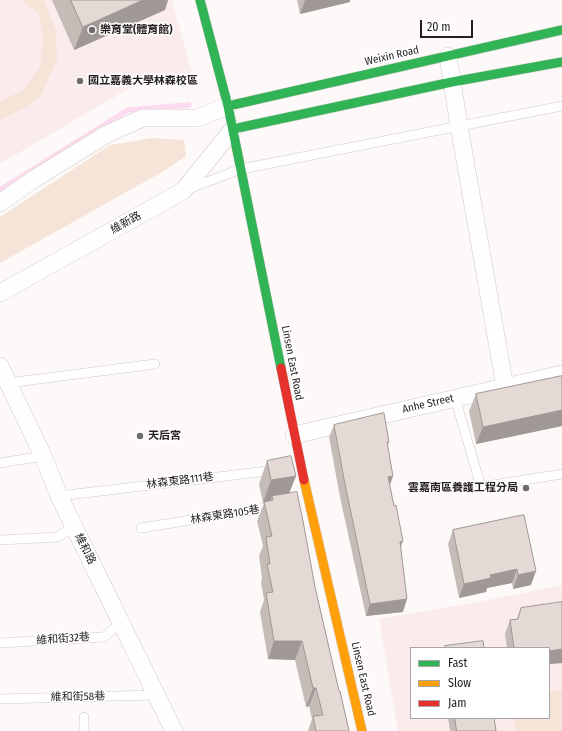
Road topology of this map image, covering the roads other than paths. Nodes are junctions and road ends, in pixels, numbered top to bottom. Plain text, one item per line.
1 (200, 0) edge
2 (562, 30) edge
3 (448, 56) junction
4 (562, 62) edge
5 (452, 82) junction
6 (228, 106) junction
7 (562, 106) edge
8 (459, 126) junction
9 (233, 129) junction
10 (241, 169) junction
11 (183, 191) junction
12 (0, 203) edge
13 (0, 293) edge
14 (155, 364) dead end
15 (0, 366) edge
16 (562, 374) edge
17 (8, 383) junction
18 (505, 387) junction
19 (455, 398) junction
20 (294, 434) junction
21 (43, 456) junction
22 (0, 463) edge
23 (294, 468) junction
24 (562, 474) edge
25 (59, 496) junction
26 (279, 506) edge
27 (74, 526) junction
28 (141, 528) dead end
29 (0, 540) edge
30 (121, 623) junction
31 (0, 643) edge
32 (156, 696) junction
33 (0, 699) edge
34 (84, 717) dead end
35 (84, 731) edge
36 (174, 731) edge
37 (362, 731) edge

1 - 6 main road, Linsen East Road
2 - 3 main road, Weixin Road
3 - 5 street
3 - 6 main road, Weixin Road
4 - 5 main road
5 - 8 street
5 - 9 main road
6 - 9 main road, Linsen East Road
6 - 12 street
7 - 8 lane
8 - 10 lane
8 - 18 street
9 - 10 main road, Linsen East Road
9 - 11 street, 維新路
10 - 11 lane
10 - 20 main road, Linsen East Road
11 - 13 street, 維新路
14 - 17 lane
15 - 17 street, 維和路
16 - 18 street, Anhe Street
17 - 21 street, 維和路
18 - 19 street, Anhe Street
19 - 20 street, Anhe Street
19 - 24 lane
20 - 23 main road, Linsen East Road
21 - 22 lane
21 - 25 street, 維和路
23 - 25 lane, 林森東路111巷
23 - 37 main road, Linsen East Road
25 - 27 street, 維和路
26 - 28 lane, 林森東路105巷
27 - 29 lane
27 - 30 street, 維和路
30 - 31 lane, 維和街32巷
30 - 32 street, 維和路
32 - 33 lane, 維和街58巷
32 - 36 street, 維和路
34 - 35 lane, 維和街58巷

